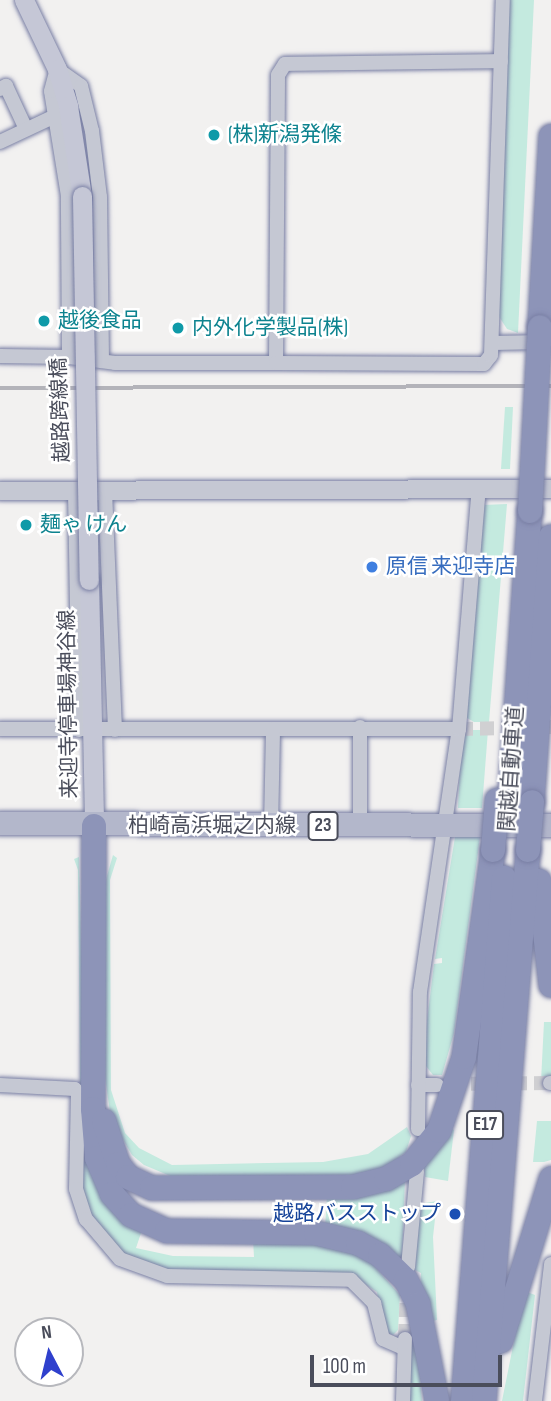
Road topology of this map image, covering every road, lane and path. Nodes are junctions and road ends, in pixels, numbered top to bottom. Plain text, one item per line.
1 (24, 0) edge
2 (503, 0) edge
3 (500, 61) junction
4 (57, 69) junction
5 (0, 89) edge
6 (57, 115) junction
7 (26, 129) junction
8 (551, 136) edge
9 (0, 142) edge
10 (546, 335) edge
11 (493, 343) junction
12 (0, 356) edge
13 (69, 357) junction
14 (102, 361) junction
15 (276, 363) junction
16 (479, 488) junction
17 (551, 489) edge
18 (0, 491) edge
19 (75, 491) junction
20 (105, 491) junction
21 (551, 537) edge
22 (89, 580) joint
23 (360, 727) junction
24 (0, 729) edge
25 (273, 729) junction
26 (459, 729) junction
27 (87, 730) junction
28 (115, 730) junction
29 (520, 801) junction
30 (0, 823) edge
31 (448, 825) junction
32 (551, 825) edge
33 (94, 826) junction
34 (360, 826) junction
35 (271, 827) junction
36 (517, 850) junction
37 (551, 985) edge
38 (95, 1026) junction
39 (418, 1084) junction
40 (0, 1085) edge
41 (437, 1085) tunnel mouth
42 (418, 1129) dead end
43 (417, 1171) dead end
44 (551, 1179) edge
45 (551, 1264) edge
46 (408, 1267) dead end
47 (403, 1401) edge
48 (437, 1401) edge
49 (463, 1401) edge
50 (484, 1401) edge
51 (495, 1401) edge
52 (535, 1401) edge

1 - 4 main road, 越路跨線橋
2 - 3 street
3 - 11 street
3 - 15 street
4 - 6 street
4 - 14 street
4 - 22 main road, 越路跨線橋, bridge
5 - 7 street
6 - 7 street
6 - 13 street
7 - 9 street
8 - 10 highway, 関越自動車道
10 - 11 street
10 - 29 highway, 関越自動車道, bridge
11 - 15 street
12 - 13 street
13 - 14 street
14 - 15 street
16 - 17 street
16 - 20 street
16 - 26 street
18 - 19 street
19 - 20 street
19 - 27 street
20 - 28 street
21 - 29 highway
22 - 27 main road, 来迎寺停車場神谷線
23 - 25 street
23 - 26 street
23 - 34 street
24 - 27 street
25 - 28 street
25 - 35 street
26 - 31 street
27 - 28 street
27 - 33 main road, 来迎寺停車場神谷線
29 - 36 highway
29 - 36 highway, 関越自動車道
30 - 33 main road, 柏崎高浜堀之内線 / 23
31 - 32 main road, 柏崎高浜堀之内線 / 23
31 - 34 main road, 柏崎高浜堀之内線 / 23
31 - 39 street
33 - 35 main road, 柏崎高浜堀之内線 / 23
33 - 38 highway
34 - 35 main road, 柏崎高浜堀之内線 / 23
36 - 37 highway
36 - 38 highway
36 - 49 highway, 関越自動車道 / E17
36 - 50 highway, 関越自動車道 / E17
38 - 48 highway
39 - 41 street
39 - 42 street
40 - 47 street
43 - 46 street
44 - 51 highway
45 - 52 street

